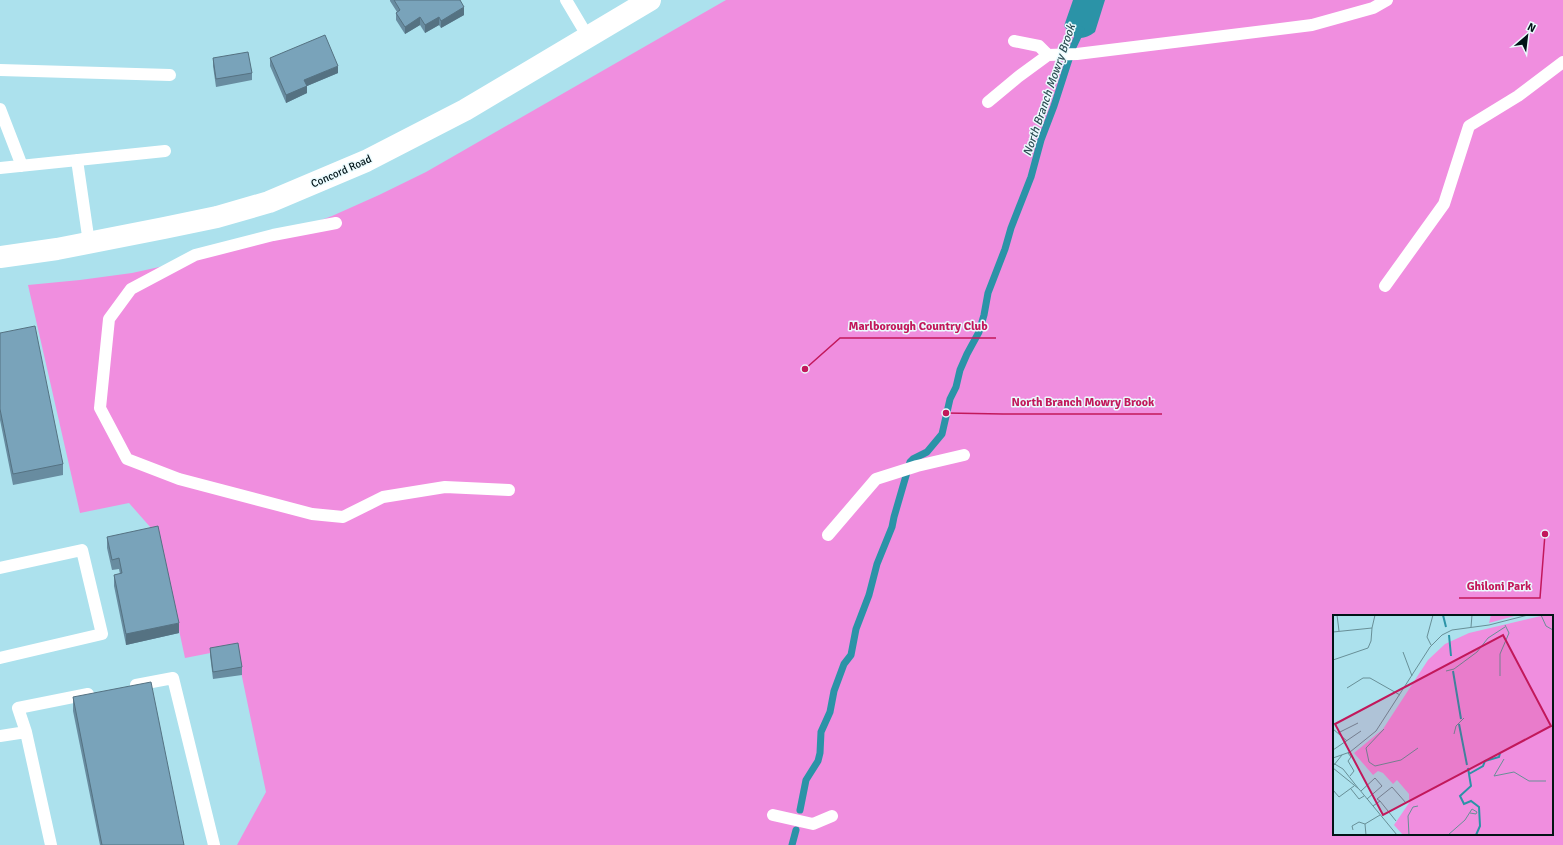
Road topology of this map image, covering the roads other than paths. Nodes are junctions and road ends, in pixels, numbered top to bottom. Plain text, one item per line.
1 (566, 0) edge
2 (650, 0) edge
3 (1387, 0) edge
4 (588, 37) junction
5 (1014, 41) dead end
6 (1051, 55) junction
7 (1563, 62) edge
8 (0, 70) edge
9 (170, 75) dead end
10 (988, 102) dead end
11 (0, 109) edge
12 (165, 151) dead end
13 (77, 160) junction
14 (22, 166) junction
15 (0, 168) edge
16 (336, 223) dead end
17 (88, 243) junction
18 (0, 257) edge
19 (1384, 286) dead end
20 (964, 455) dead end
21 (509, 490) dead end
22 (828, 535) dead end
23 (0, 568) edge
24 (0, 658) edge
25 (127, 687) edge
26 (103, 691) edge
27 (26, 732) junction
28 (0, 736) edge
29 (773, 815) dead end
30 (832, 816) dead end
31 (51, 845) edge
32 (214, 845) edge

1 - 4 lane
2 - 4 street, Concord Road
3 - 6 lane
4 - 17 street, Concord Road
5 - 6 lane
6 - 10 lane
7 - 19 lane
8 - 9 lane
11 - 14 lane
12 - 13 lane
13 - 14 lane
13 - 17 lane
14 - 15 lane
16 - 21 lane
17 - 18 street, Concord Road
20 - 22 lane
23 - 24 lane
25 - 32 lane
26 - 27 lane
27 - 28 lane
27 - 31 lane
29 - 30 lane

